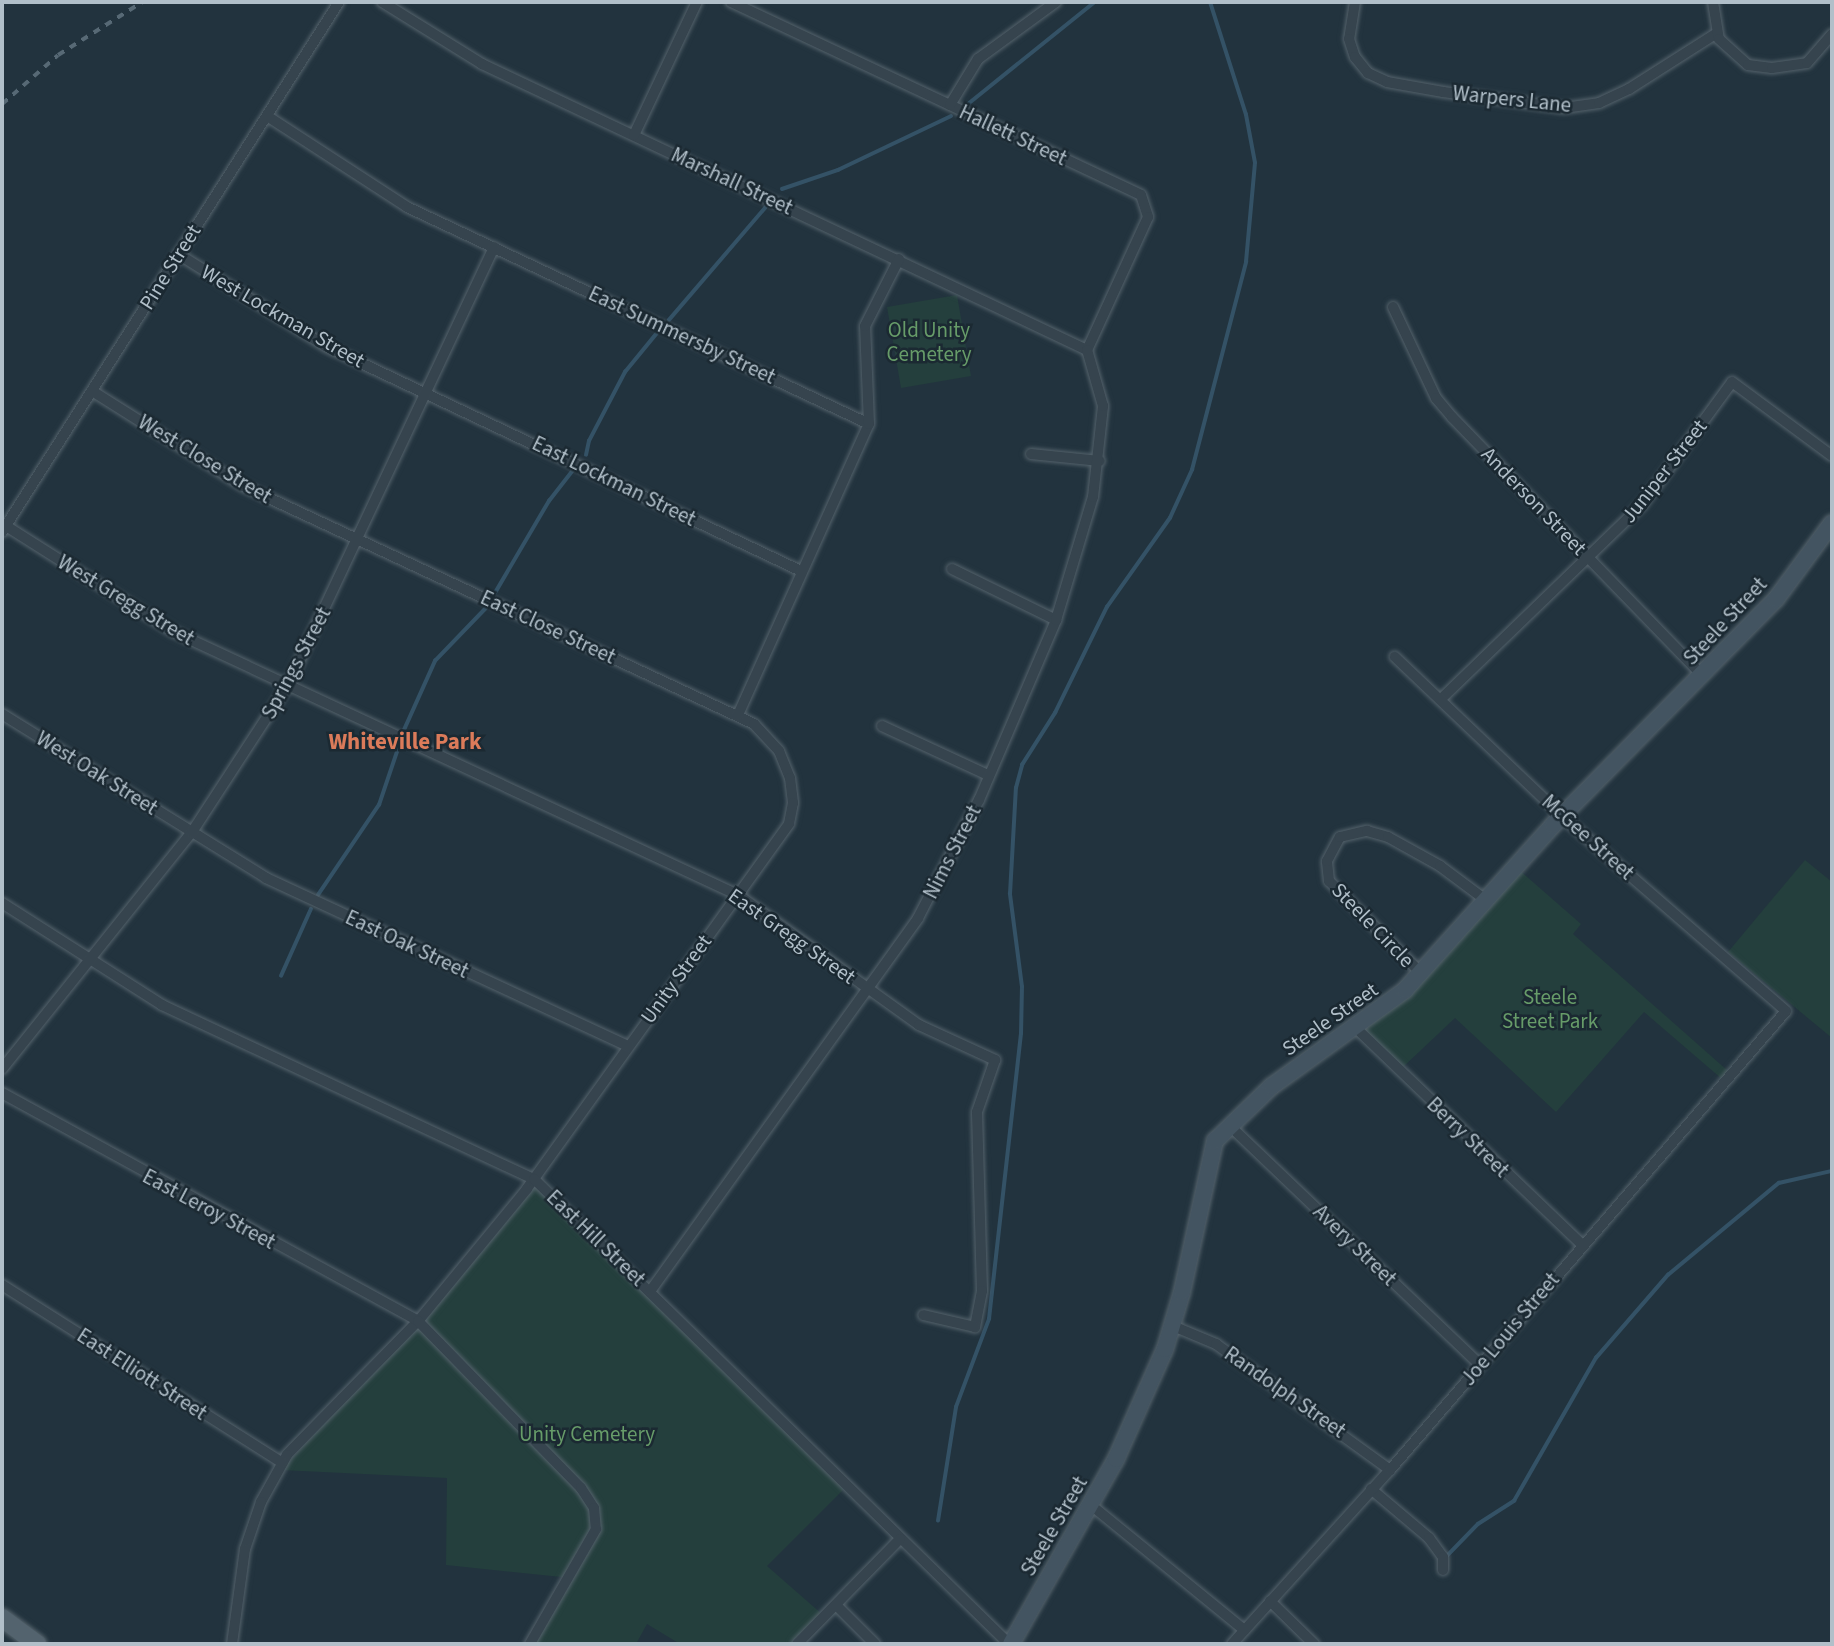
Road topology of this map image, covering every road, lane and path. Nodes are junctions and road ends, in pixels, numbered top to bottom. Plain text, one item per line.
1 (339, 2) edge
2 (382, 2) edge
3 (697, 2) edge
4 (731, 2) edge
5 (1056, 2) edge
6 (1355, 2) edge
7 (1713, 2) edge
8 (1717, 33) junction
9 (1832, 34) edge
10 (950, 105) junction
11 (267, 116) junction
12 (634, 135) junction
13 (494, 247) junction
14 (178, 254) junction
15 (899, 258) junction
16 (1393, 307) dead end
17 (1087, 350) junction
18 (92, 391) junction
19 (426, 393) junction
20 (869, 424) junction
21 (1031, 454) dead end
22 (1832, 456) edge
23 (1100, 461) junction
24 (1832, 523) edge
25 (4, 529) edge
26 (359, 540) junction
27 (1588, 557) junction
28 (952, 569) dead end
29 (801, 571) junction
30 (1056, 620) junction
31 (1395, 657) dead end
32 (1703, 676) junction
33 (288, 685) junction
34 (1441, 699) junction
35 (2, 714) edge
36 (738, 715) junction
37 (882, 726) dead end
38 (988, 775) junction
39 (1562, 816) junction
40 (192, 832) junction
41 (738, 895) junction
42 (1487, 901) junction
43 (2, 903) edge
44 (92, 960) junction
45 (1421, 974) junction
46 (868, 989) junction
47 (1786, 1012) joint
48 (1356, 1028) junction
49 (628, 1046) junction
50 (2, 1069) edge
51 (2, 1093) edge
52 (1229, 1125) junction
53 (534, 1179) junction
54 (1581, 1244) junction
55 (2, 1285) edge
56 (651, 1290) junction
57 (923, 1315) dead end
58 (418, 1321) junction
59 (1173, 1326) junction
60 (1480, 1365) junction
61 (282, 1463) junction
62 (1390, 1470) junction
63 (1371, 1489) junction
64 (1091, 1505) junction
65 (900, 1539) junction
66 (1444, 1570) dead end
67 (1269, 1601) junction
68 (835, 1605) junction
69 (2, 1618) edge
70 (1244, 1630) junction
71 (37, 1644) edge
72 (232, 1644) edge
73 (530, 1644) edge
74 (797, 1644) edge
75 (876, 1644) edge
76 (1010, 1644) edge
77 (1232, 1644) edge
78 (1314, 1644) edge

1 - 11 street, Pine Street
2 - 12 street, Marshall Street
3 - 12 street
4 - 10 street, Hallett Street
5 - 10 street
6 - 8 street, Warpers Lane
7 - 8 street
8 - 9 street
10 - 17 street, Hallett Street
11 - 13 street, East Summersby Street
11 - 14 street, Pine Street
12 - 15 street, Marshall Street
13 - 19 street, Springs Street
13 - 20 street, East Summersby Street
14 - 18 street, Pine Street
14 - 19 street, West Lockman Street
15 - 17 street, Marshall Street
15 - 20 street
16 - 27 street, Anderson Street
17 - 23 street, Nims Street
18 - 25 street, Pine Street
18 - 26 street, West Close Street
19 - 26 street, Springs Street
19 - 29 street, East Lockman Street
20 - 29 street
21 - 23 street
22 - 27 street, Juniper Street
23 - 30 street, Nims Street
24 - 32 street, Steele Street
25 - 33 street, West Gregg Street
26 - 33 street, Springs Street
26 - 36 street, East Close Street
27 - 32 street, Anderson Street
27 - 34 street, Juniper Street
28 - 30 street
29 - 36 street
30 - 38 street, Nims Street
31 - 34 street, McGee Street
32 - 39 street, Steele Street
33 - 40 street, Springs Street
33 - 41 street, East Gregg Street
34 - 39 street, McGee Street
35 - 40 street, West Oak Street
36 - 41 street, Unity Street
37 - 38 street
38 - 46 street, Nims Street
39 - 42 street, Steele Street
39 - 47 street, McGee Street
40 - 44 street, Springs Street
40 - 49 street, East Oak Street
41 - 46 street, East Gregg Street
41 - 49 street, Unity Street
42 - 45 street, Steele Street
42 - 45 street, Steele Circle
43 - 44 street, East Hill Street
44 - 50 street, Springs Street
44 - 53 street, East Hill Street
45 - 48 street, Steele Street
46 - 56 street, Nims Street
46 - 57 street, East Gregg Street
47 - 54 street, Joe Louis Street
48 - 52 street, Steele Street
48 - 54 street, Berry Street
49 - 53 street, Unity Street
51 - 58 street, East Leroy Street
52 - 59 street, Steele Street
52 - 60 street, Avery Street
53 - 56 street, East Hill Street
53 - 58 street, Unity Street
54 - 60 street, Joe Louis Street
55 - 61 street, East Elliott Street
56 - 65 street, East Hill Street
58 - 61 street, Unity Street
58 - 73 street, East Leroy Street
59 - 62 street, Randolph Street
59 - 64 street, Steele Street
60 - 62 street, Joe Louis Street
61 - 72 street, Unity Street
62 - 63 street, Joe Louis Street
63 - 66 street
63 - 67 street, Joe Louis Street
64 - 70 street
64 - 76 street, Steele Street
65 - 68 street
65 - 76 street, East Hill Street
67 - 70 street, Joe Louis Street
67 - 78 street
68 - 74 street
68 - 75 street
69 - 71 main road
70 - 77 street, Joe Louis Street

